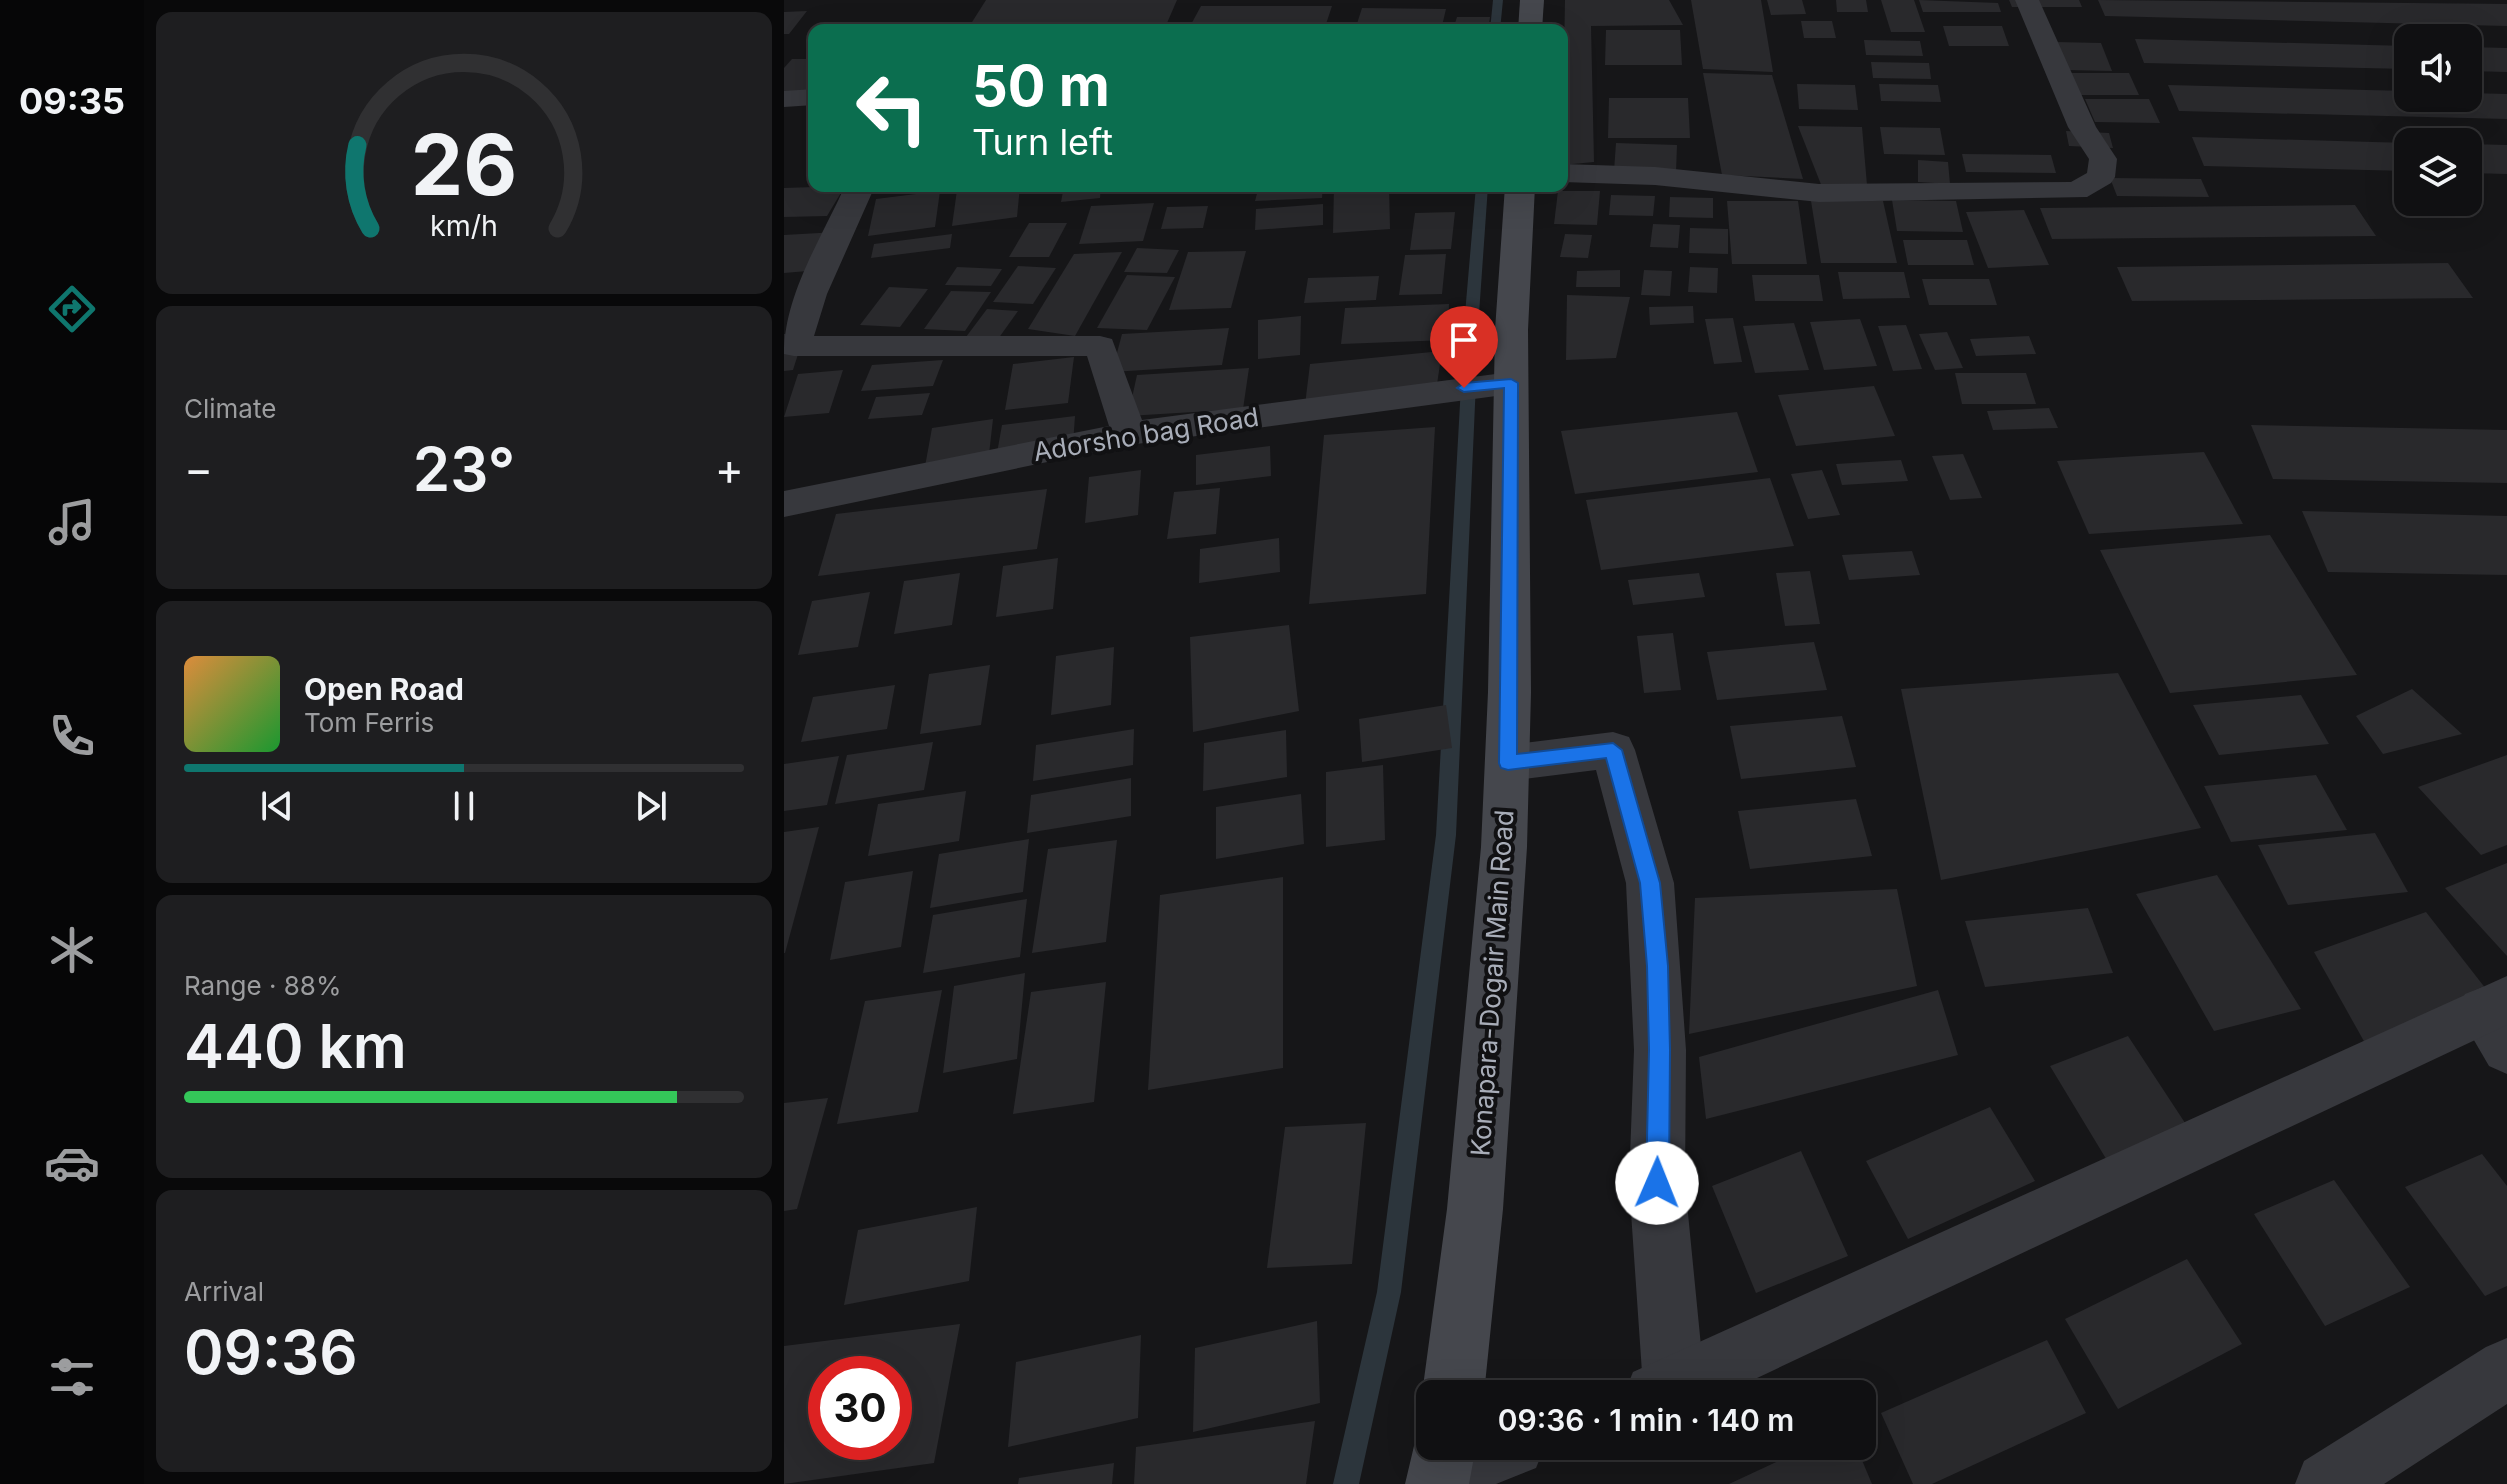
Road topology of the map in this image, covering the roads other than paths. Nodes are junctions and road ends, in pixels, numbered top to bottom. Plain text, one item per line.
1 (1532, 0) edge
2 (2027, 0) edge
3 (1530, 24) edge
4 (808, 97) edge
5 (784, 99) edge
6 (1568, 173) edge
7 (857, 192) edge
8 (1519, 192) edge
9 (1500, 384) junction
10 (1129, 433) junction
11 (784, 504) edge
12 (1508, 763) junction
13 (2499, 1020) edge
14 (2507, 1368) edge
15 (1455, 1380) edge
16 (1664, 1380) edge
17 (1687, 1380) edge
18 (1468, 1460) edge
19 (1441, 1468) edge
20 (2327, 1484) edge

1 - 3 main road
2 - 6 street
4 - 5 street
7 - 10 street
8 - 9 main road, Konapara-Dogair Main Road
9 - 10 street, Adorsho bag Road
9 - 12 main road, Konapara-Dogair Main Road
10 - 11 street, Adorsho bag Road
12 - 15 main road, Konapara-Dogair Main Road
12 - 16 street
13 - 17 street
14 - 20 street
18 - 19 street

